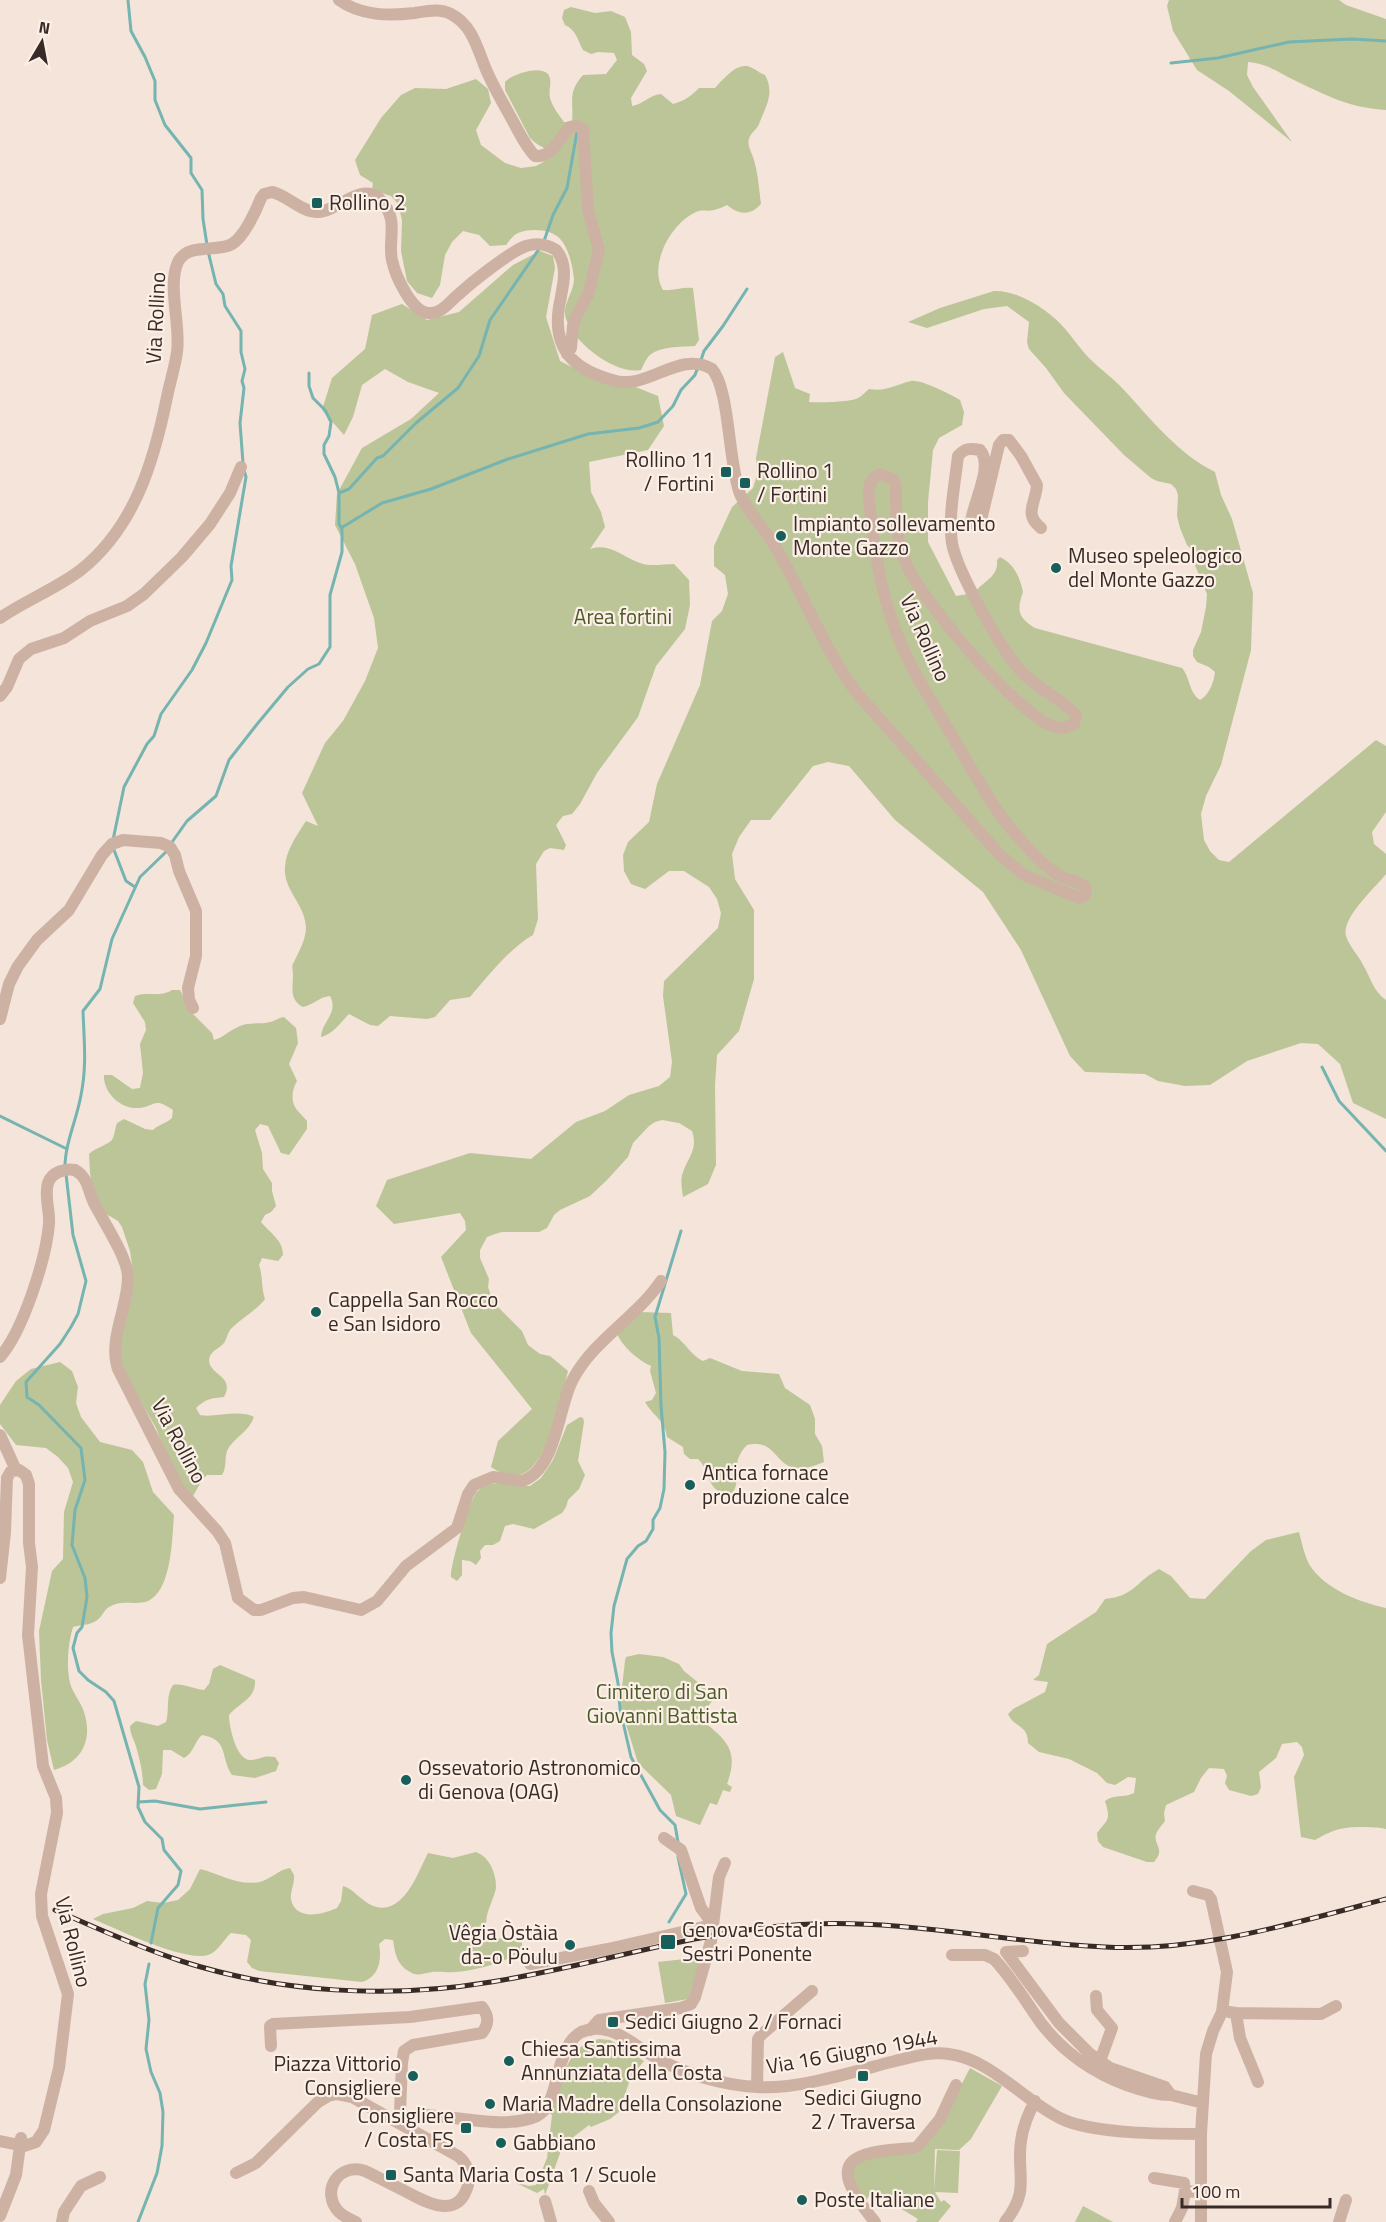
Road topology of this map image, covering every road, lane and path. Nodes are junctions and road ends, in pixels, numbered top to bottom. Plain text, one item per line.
1 (339, 0) edge
2 (567, 354) junction
3 (241, 467) dead end
4 (1041, 528) dead end
5 (0, 618) edge
6 (0, 696) edge
7 (193, 1008) dead end
8 (0, 1019) edge
9 (661, 1281) dead end
10 (0, 1357) edge
11 (0, 1435) edge
12 (16, 1470) junction
13 (0, 1578) edge
14 (663, 1838) dead end
15 (725, 1863) dead end
16 (1193, 1891) dead end
17 (712, 1923) junction
18 (1023, 1951) dead end
19 (952, 1955) dead end
20 (530, 1964) dead end
21 (812, 1991) dead end
22 (1096, 1996) dead end
23 (1336, 2006) dead end
24 (1222, 2012) junction
25 (1236, 2013) junction
26 (590, 2030) junction
27 (271, 2046) dead end
28 (1100, 2061) junction
29 (1258, 2082) dead end
30 (956, 2085) dead end
31 (757, 2087) junction
32 (1171, 2095) junction
33 (1035, 2101) junction
34 (1203, 2103) junction
35 (411, 2128) junction
36 (1201, 2134) junction
37 (0, 2141) edge
38 (21, 2142) junction
39 (236, 2172) dead end
40 (100, 2177) dead end
41 (1154, 2178) dead end
42 (589, 2191) dead end
43 (1185, 2191) junction
44 (1201, 2192) junction
45 (1346, 2200) dead end
46 (545, 2201) dead end
47 (0, 2216) edge
48 (1009, 2221) edge
49 (62, 2222) edge
50 (356, 2222) edge
51 (551, 2222) edge
52 (609, 2222) edge
53 (875, 2222) edge
54 (1175, 2222) edge
55 (1201, 2222) edge
56 (1339, 2222) edge

1 - 2 street
2 - 4 street, Via Rollino
2 - 5 street, Via Rollino
3 - 6 street
7 - 8 street
9 - 10 street, Via Rollino
11 - 12 street, Via Rollino
12 - 13 street
12 - 38 street, Via Rollino
14 - 17 street
15 - 17 street
16 - 24 street
17 - 20 street
17 - 26 street
18 - 28 street
19 - 32 street
21 - 31 street
22 - 28 street
23 - 25 street
24 - 25 street
24 - 34 street
25 - 29 street
26 - 31 street, Via 16 Giugno 1944
26 - 35 street
27 - 35 street
28 - 32 street
30 - 53 street
31 - 33 street, Via 16 Giugno 1944
32 - 34 street
33 - 36 street, Via 16 Giugno 1944
33 - 48 street
34 - 36 street
35 - 39 street
35 - 50 street
36 - 44 street
37 - 38 street
38 - 47 street
40 - 49 street
41 - 43 street
42 - 52 street
43 - 44 street
43 - 54 street
44 - 55 street
45 - 56 street
46 - 51 street

